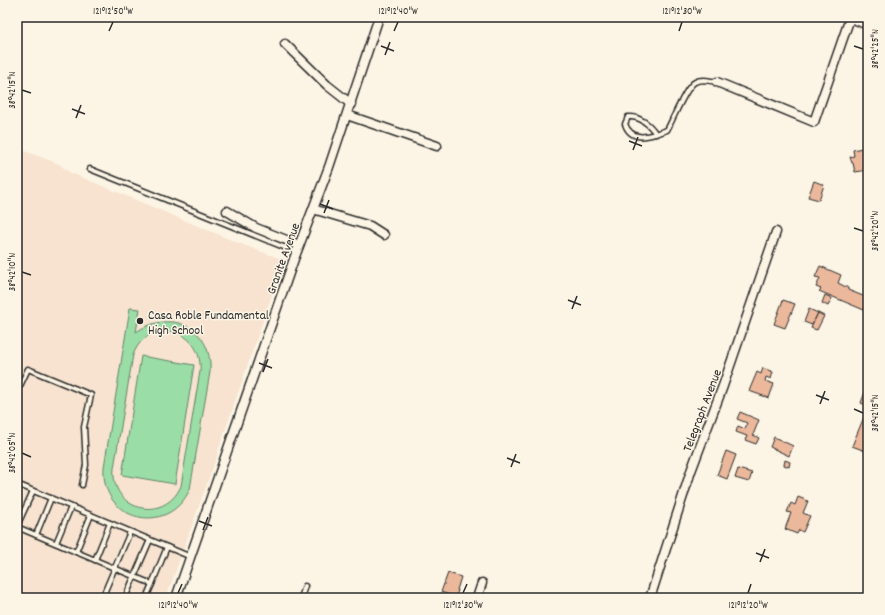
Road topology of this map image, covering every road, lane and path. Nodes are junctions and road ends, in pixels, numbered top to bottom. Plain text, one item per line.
1 (379, 17) edge
2 (849, 17) edge
3 (868, 25) edge
4 (285, 44) dead end
5 (716, 82) joint
6 (351, 104) junction
7 (347, 115) junction
8 (656, 134) junction
9 (437, 146) dead end
10 (90, 169) dead end
11 (313, 209) junction
12 (227, 211) dead end
13 (776, 232) dead end
14 (384, 235) dead end
15 (298, 248) junction
16 (17, 385) edge
17 (17, 484) edge
18 (82, 485) dead end
19 (33, 491) junction
20 (51, 498) junction
21 (71, 507) junction
22 (91, 515) junction
23 (110, 523) junction
24 (17, 526) edge
25 (130, 532) junction
26 (36, 535) junction
27 (150, 540) junction
28 (56, 543) junction
29 (167, 547) junction
30 (76, 552) junction
31 (191, 557) junction
32 (95, 560) junction
33 (115, 568) junction
34 (134, 576) junction
35 (152, 584) junction
36 (482, 584) dead end
37 (305, 586) dead end
38 (102, 598) edge
39 (125, 598) edge
40 (146, 598) edge
41 (176, 598) edge
42 (301, 598) edge
43 (477, 598) edge
44 (650, 598) edge

1 - 6 street, Granite Avenue
2 - 3 street
2 - 5 street
4 - 6 street
5 - 8 lane
6 - 7 street, Granite Avenue
7 - 9 street
7 - 11 street, Granite Avenue
8 - 8 lane
10 - 15 lane
11 - 14 street
11 - 15 street, Granite Avenue
12 - 15 street
13 - 44 street, Telegraph Avenue
15 - 31 street, Granite Avenue
16 - 18 lane
17 - 19 lane
19 - 20 lane
19 - 24 lane
20 - 21 lane
20 - 26 lane
21 - 22 lane
21 - 28 lane
22 - 23 lane
22 - 30 lane
23 - 25 lane
23 - 32 lane
24 - 26 lane
25 - 27 lane
25 - 33 lane
26 - 28 lane
27 - 29 lane
27 - 34 lane
28 - 30 lane
29 - 31 lane
29 - 35 lane
30 - 32 lane
31 - 41 street, Granite Avenue
32 - 33 lane
33 - 34 lane
33 - 38 lane
34 - 35 lane
34 - 39 lane
35 - 40 lane
36 - 43 street
37 - 42 lane

